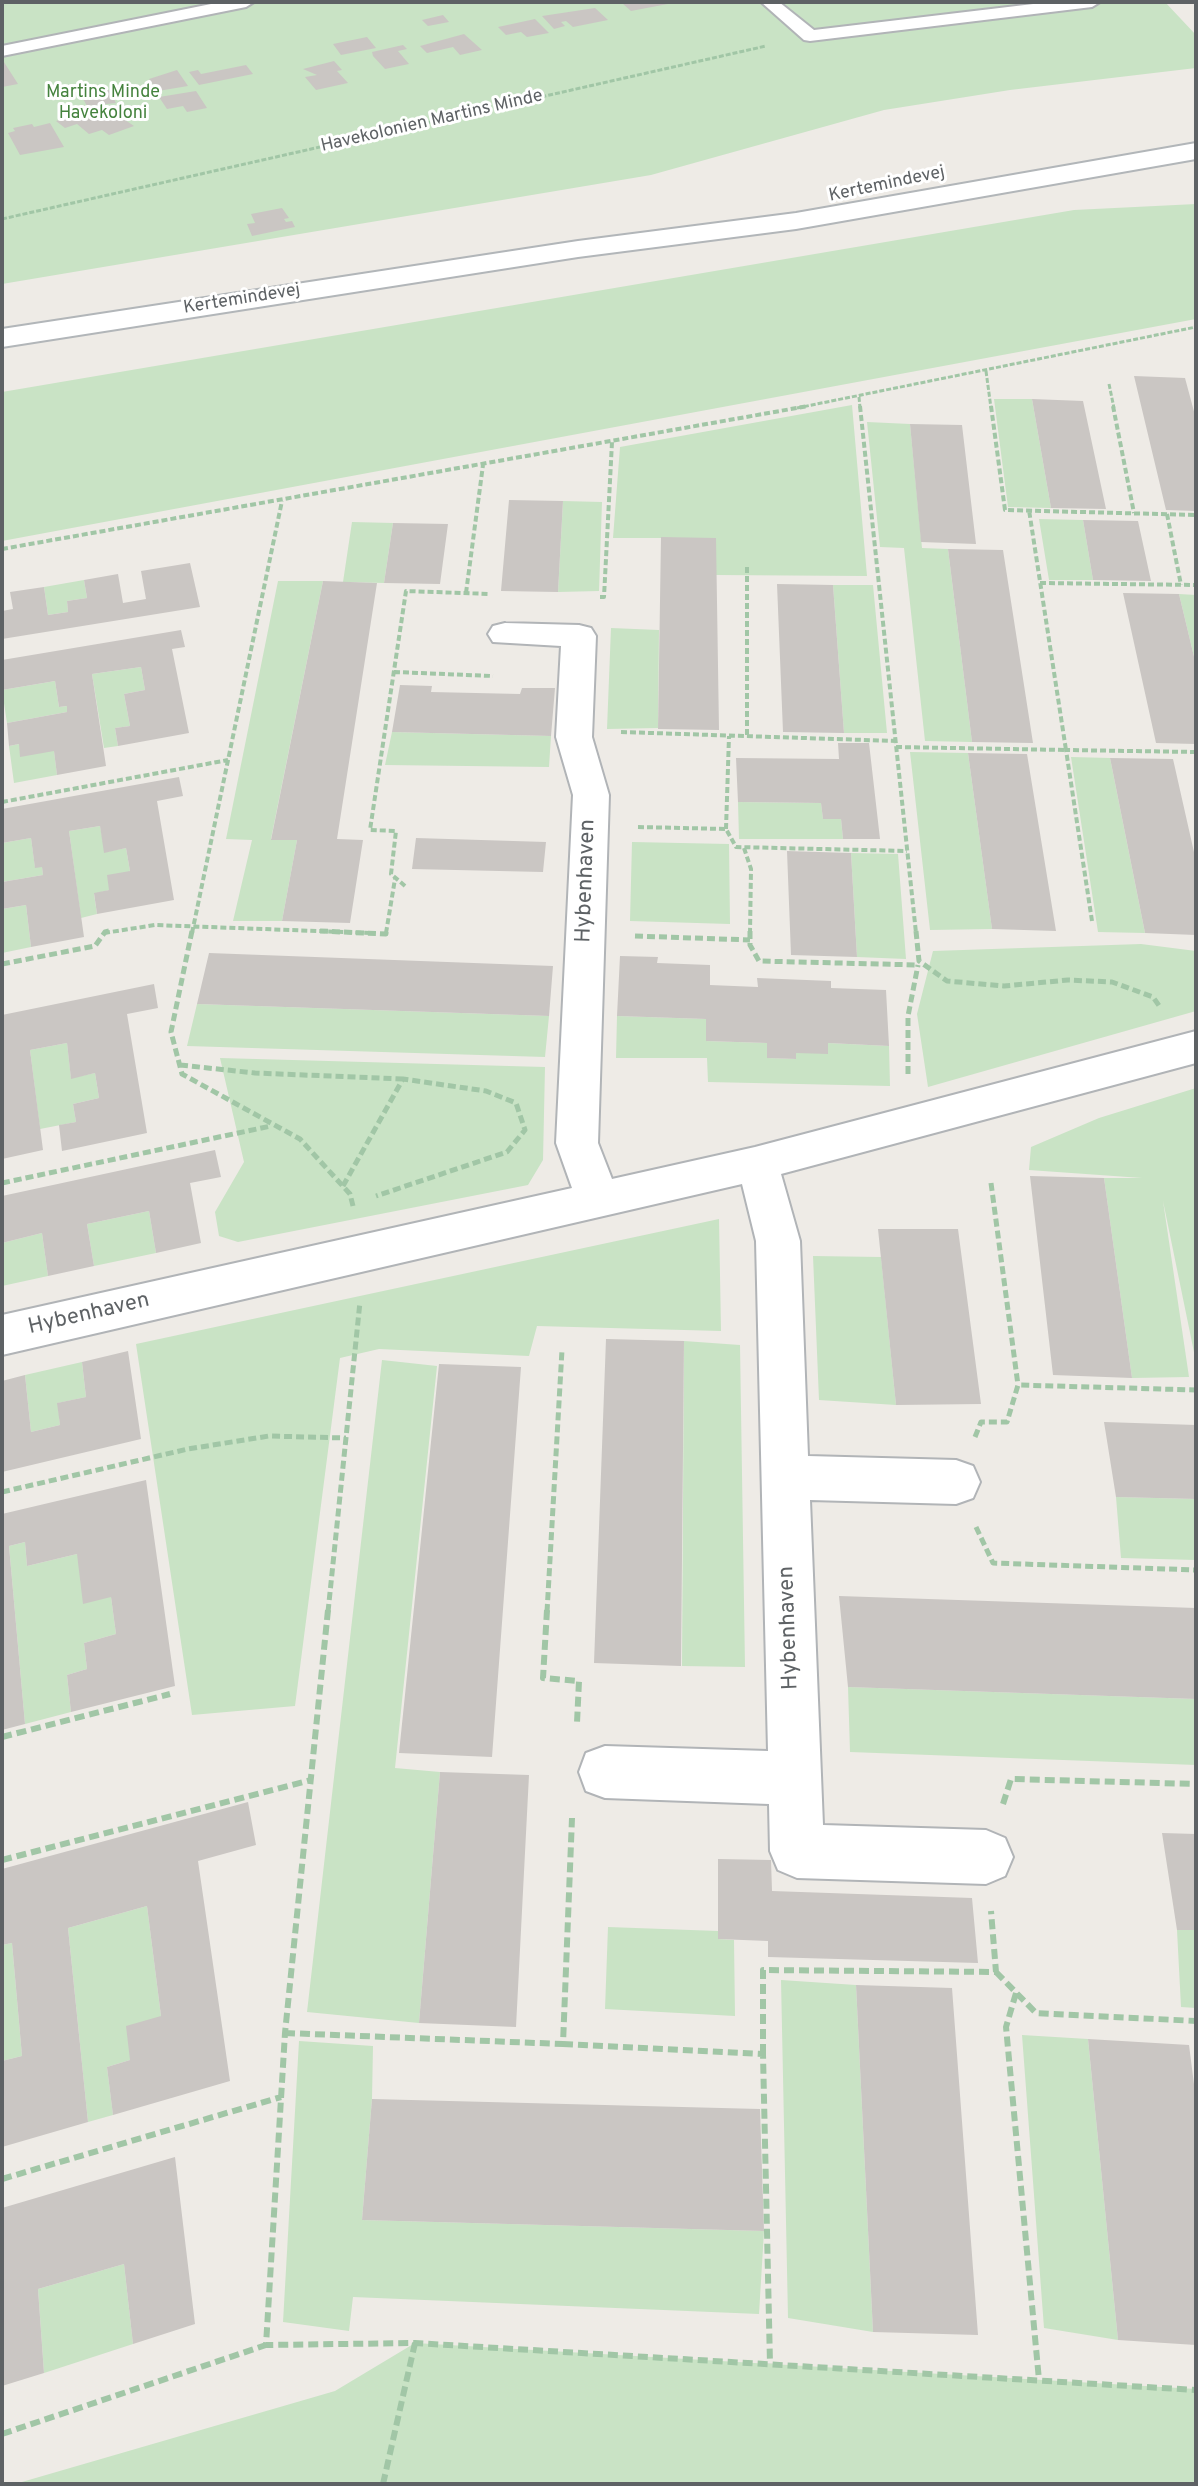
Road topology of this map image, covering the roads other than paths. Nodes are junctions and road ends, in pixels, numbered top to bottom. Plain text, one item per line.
1 (246, 2) edge
2 (769, 2) edge
3 (1092, 2) edge
4 (2, 51) edge
5 (1104, 141) dead end
6 (1196, 151) edge
7 (578, 249) junction
8 (2, 338) edge
9 (505, 634) dead end
10 (1193, 1048) edge
11 (755, 1164) junction
12 (598, 1198) junction
13 (2, 1335) edge
14 (785, 1477) junction
15 (956, 1482) road end
16 (590, 1772) road end
17 (795, 1778) junction
18 (986, 1857) road end

1 - 4 lane
2 - 3 lane
5 - 7 street, Kertemindevej
6 - 7 street, Kertemindevej
7 - 8 street, Kertemindevej
9 - 12 street, Hybenhaven
10 - 11 street, Hybenhaven
11 - 12 street, Hybenhaven
11 - 14 street, Hybenhaven
12 - 13 street, Hybenhaven
14 - 15 street
14 - 17 street, Hybenhaven
16 - 17 street
17 - 18 street, Hybenhaven

